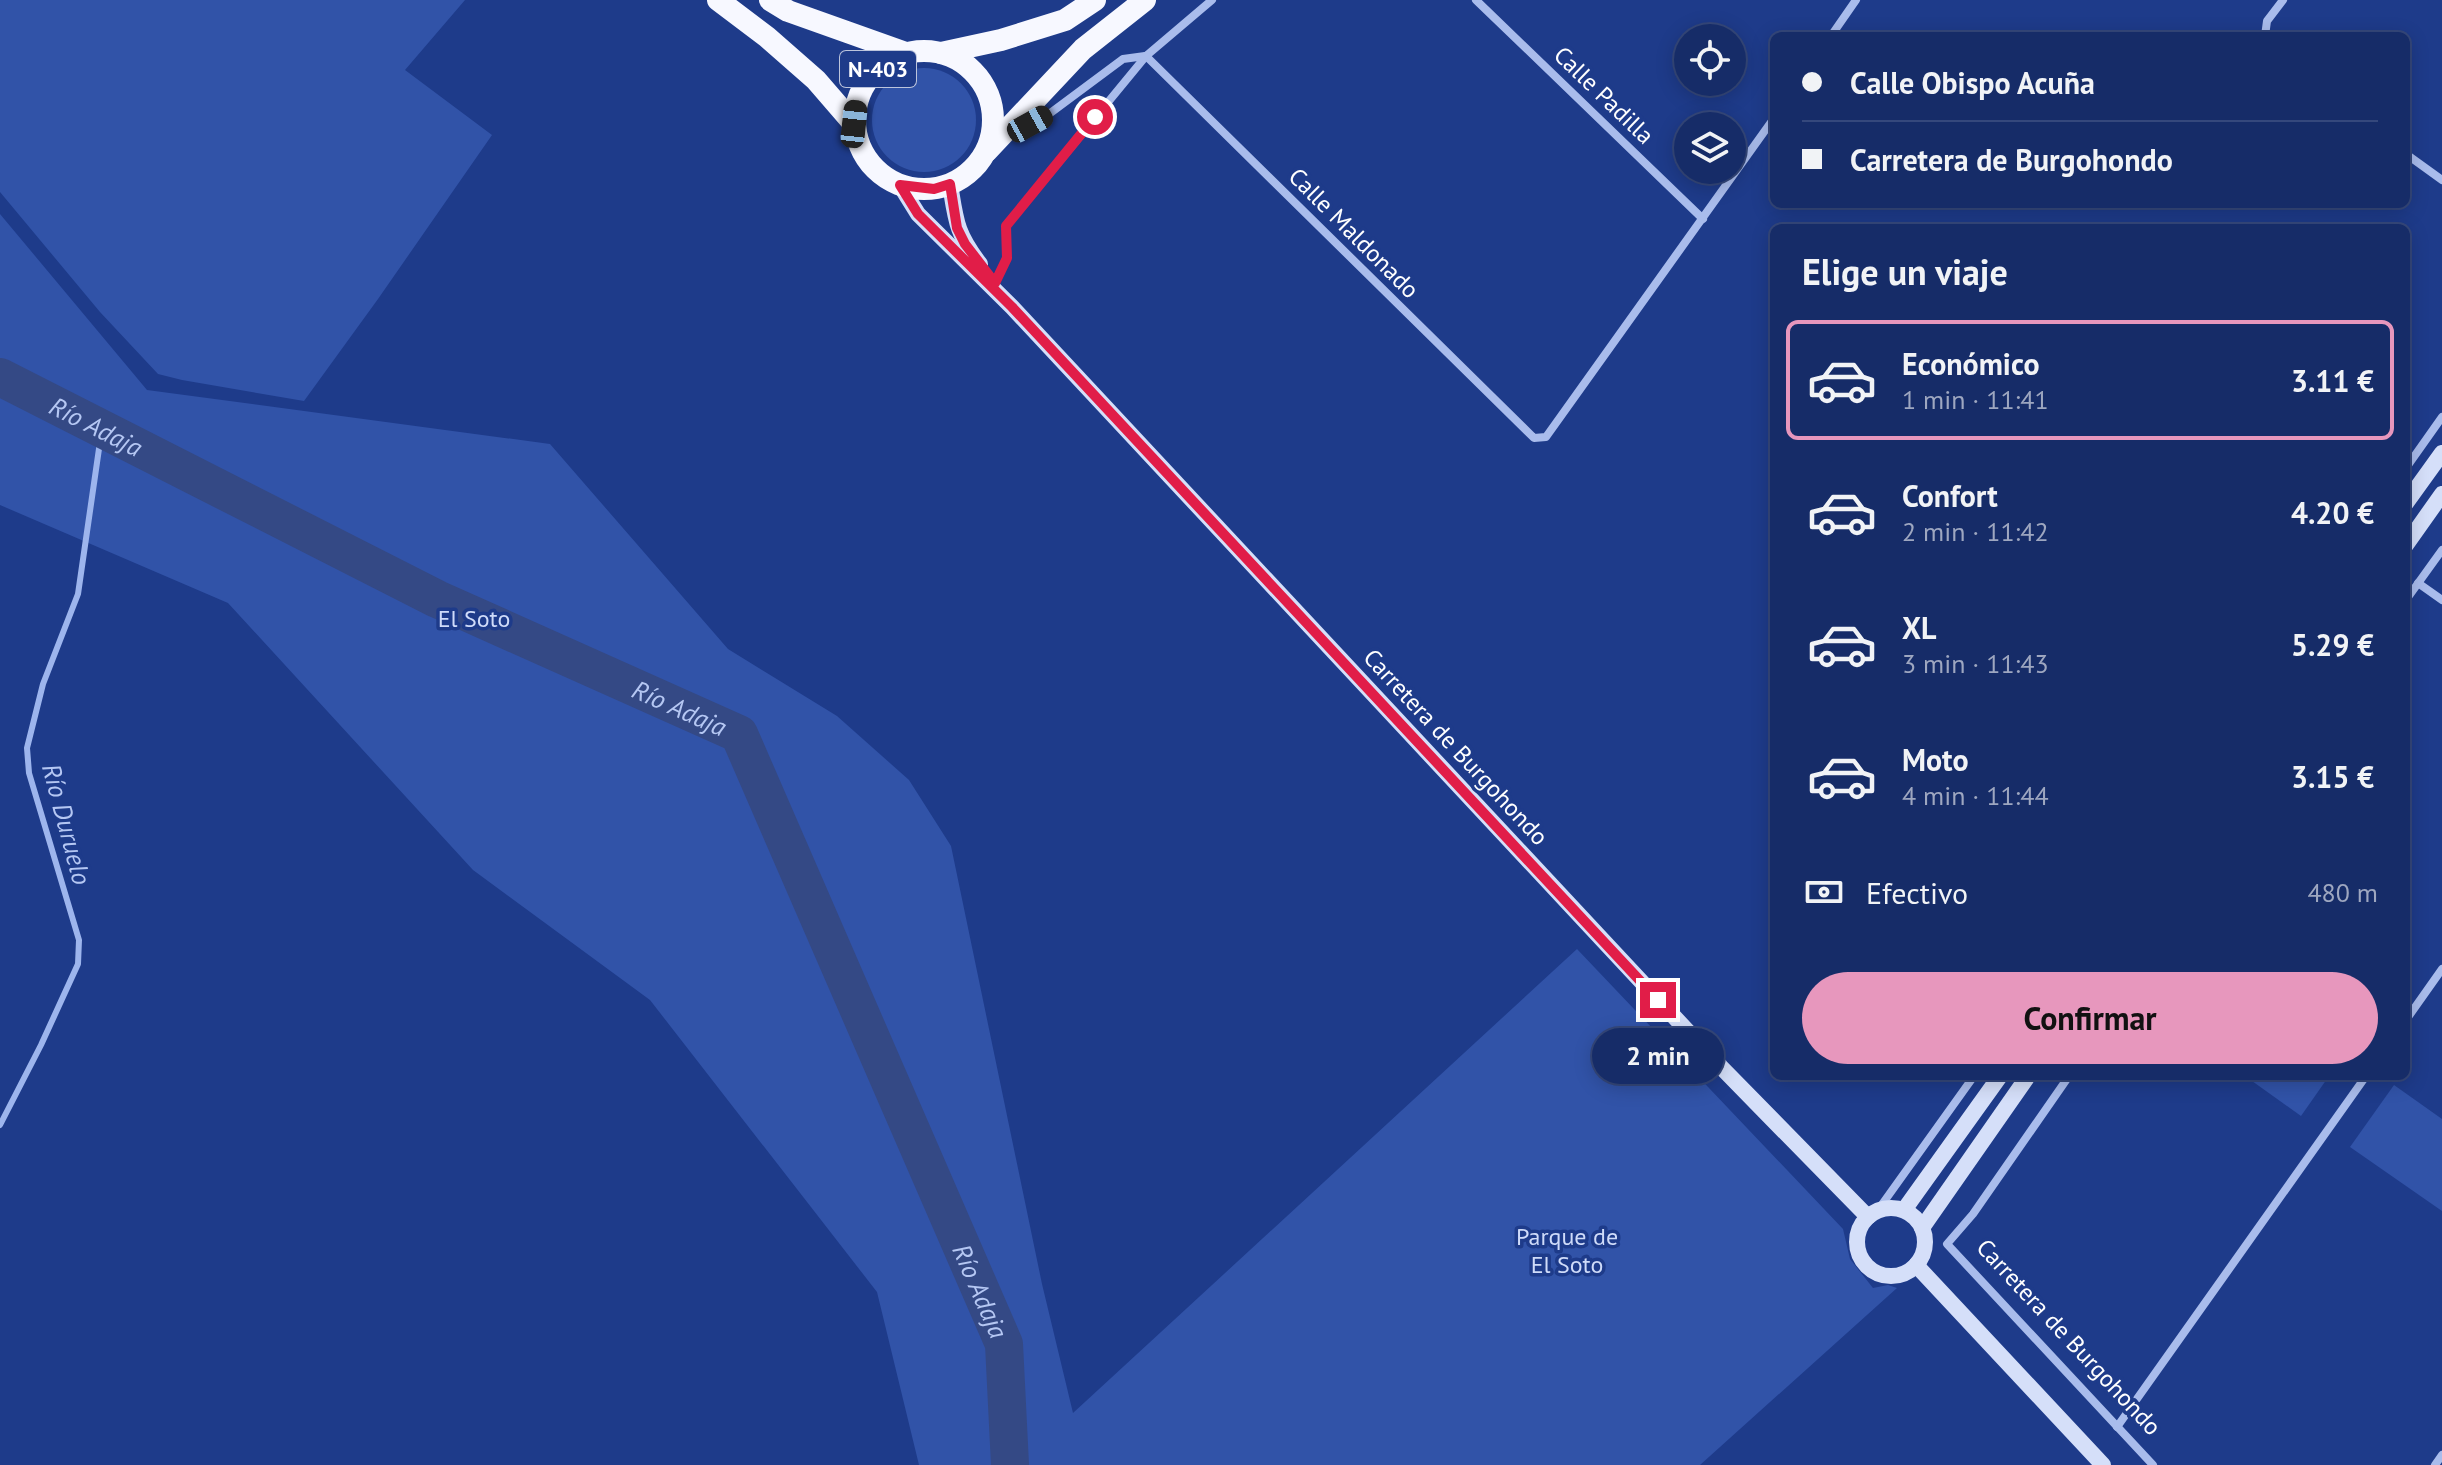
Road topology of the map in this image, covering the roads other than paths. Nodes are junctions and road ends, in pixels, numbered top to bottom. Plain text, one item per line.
1 (718, 0) edge
2 (770, 0) edge
3 (1095, 0) edge
4 (1145, 0) edge
5 (1212, 0) edge
6 (1476, 0) edge
7 (1856, 0) edge
8 (2283, 0) edge
9 (1834, 32) edge
10 (2266, 32) edge
11 (906, 53) junction
12 (941, 53) junction
13 (1146, 56) junction
14 (854, 124) junction
15 (1770, 124) edge
16 (988, 150) junction
17 (2410, 157) edge
18 (2442, 180) edge
19 (950, 184) junction
20 (900, 185) junction
21 (1703, 219) junction
22 (995, 283) junction
23 (1012, 307) junction
24 (2442, 417) edge
25 (2442, 453) edge
26 (2410, 462) edge
27 (2442, 494) edge
28 (2410, 497) edge
29 (2410, 539) edge
30 (2442, 550) edge
31 (2418, 583) junction
32 (2410, 594) edge
33 (2442, 600) edge
34 (2442, 969) edge
35 (2410, 1014) edge
36 (1971, 1080) edge
37 (1997, 1080) edge
38 (2025, 1080) edge
39 (2066, 1080) edge
40 (2363, 1080) edge
41 (1904, 1210) junction
42 (1873, 1214) junction
43 (1922, 1228) junction
44 (1916, 1265) junction
45 (2117, 1427) junction
46 (2442, 1455) edge
47 (2103, 1465) edge
48 (2153, 1465) edge
49 (2435, 1465) edge

1 - 14 highway
2 - 11 highway
3 - 12 highway, N-403
4 - 16 highway
5 - 13 street
6 - 21 street, Calle Padilla
7 - 9 street
8 - 10 street
11 - 12 highway, N-403
11 - 14 highway, N-403
12 - 16 highway, N-403
13 - 16 street
13 - 21 street, Calle Maldonado
13 - 22 street
14 - 20 highway
15 - 21 street
16 - 19 highway
17 - 18 street
19 - 20 highway
19 - 22 main road, Carretera de Burgohondo
20 - 23 main road, Carretera de Burgohondo
22 - 23 main road, Carretera de Burgohondo
23 - 42 main road, Carretera de Burgohondo
24 - 26 street
25 - 28 main road
27 - 29 main road
30 - 31 street
31 - 32 street
31 - 33 street
34 - 35 street
36 - 42 street
37 - 41 main road
38 - 43 main road
39 - 45 street, Carretera de Burgohondo
40 - 45 street
41 - 42 main road
41 - 43 main road
42 - 44 main road
43 - 44 main road
44 - 47 main road
45 - 48 street, Carretera de Burgohondo
46 - 49 street

